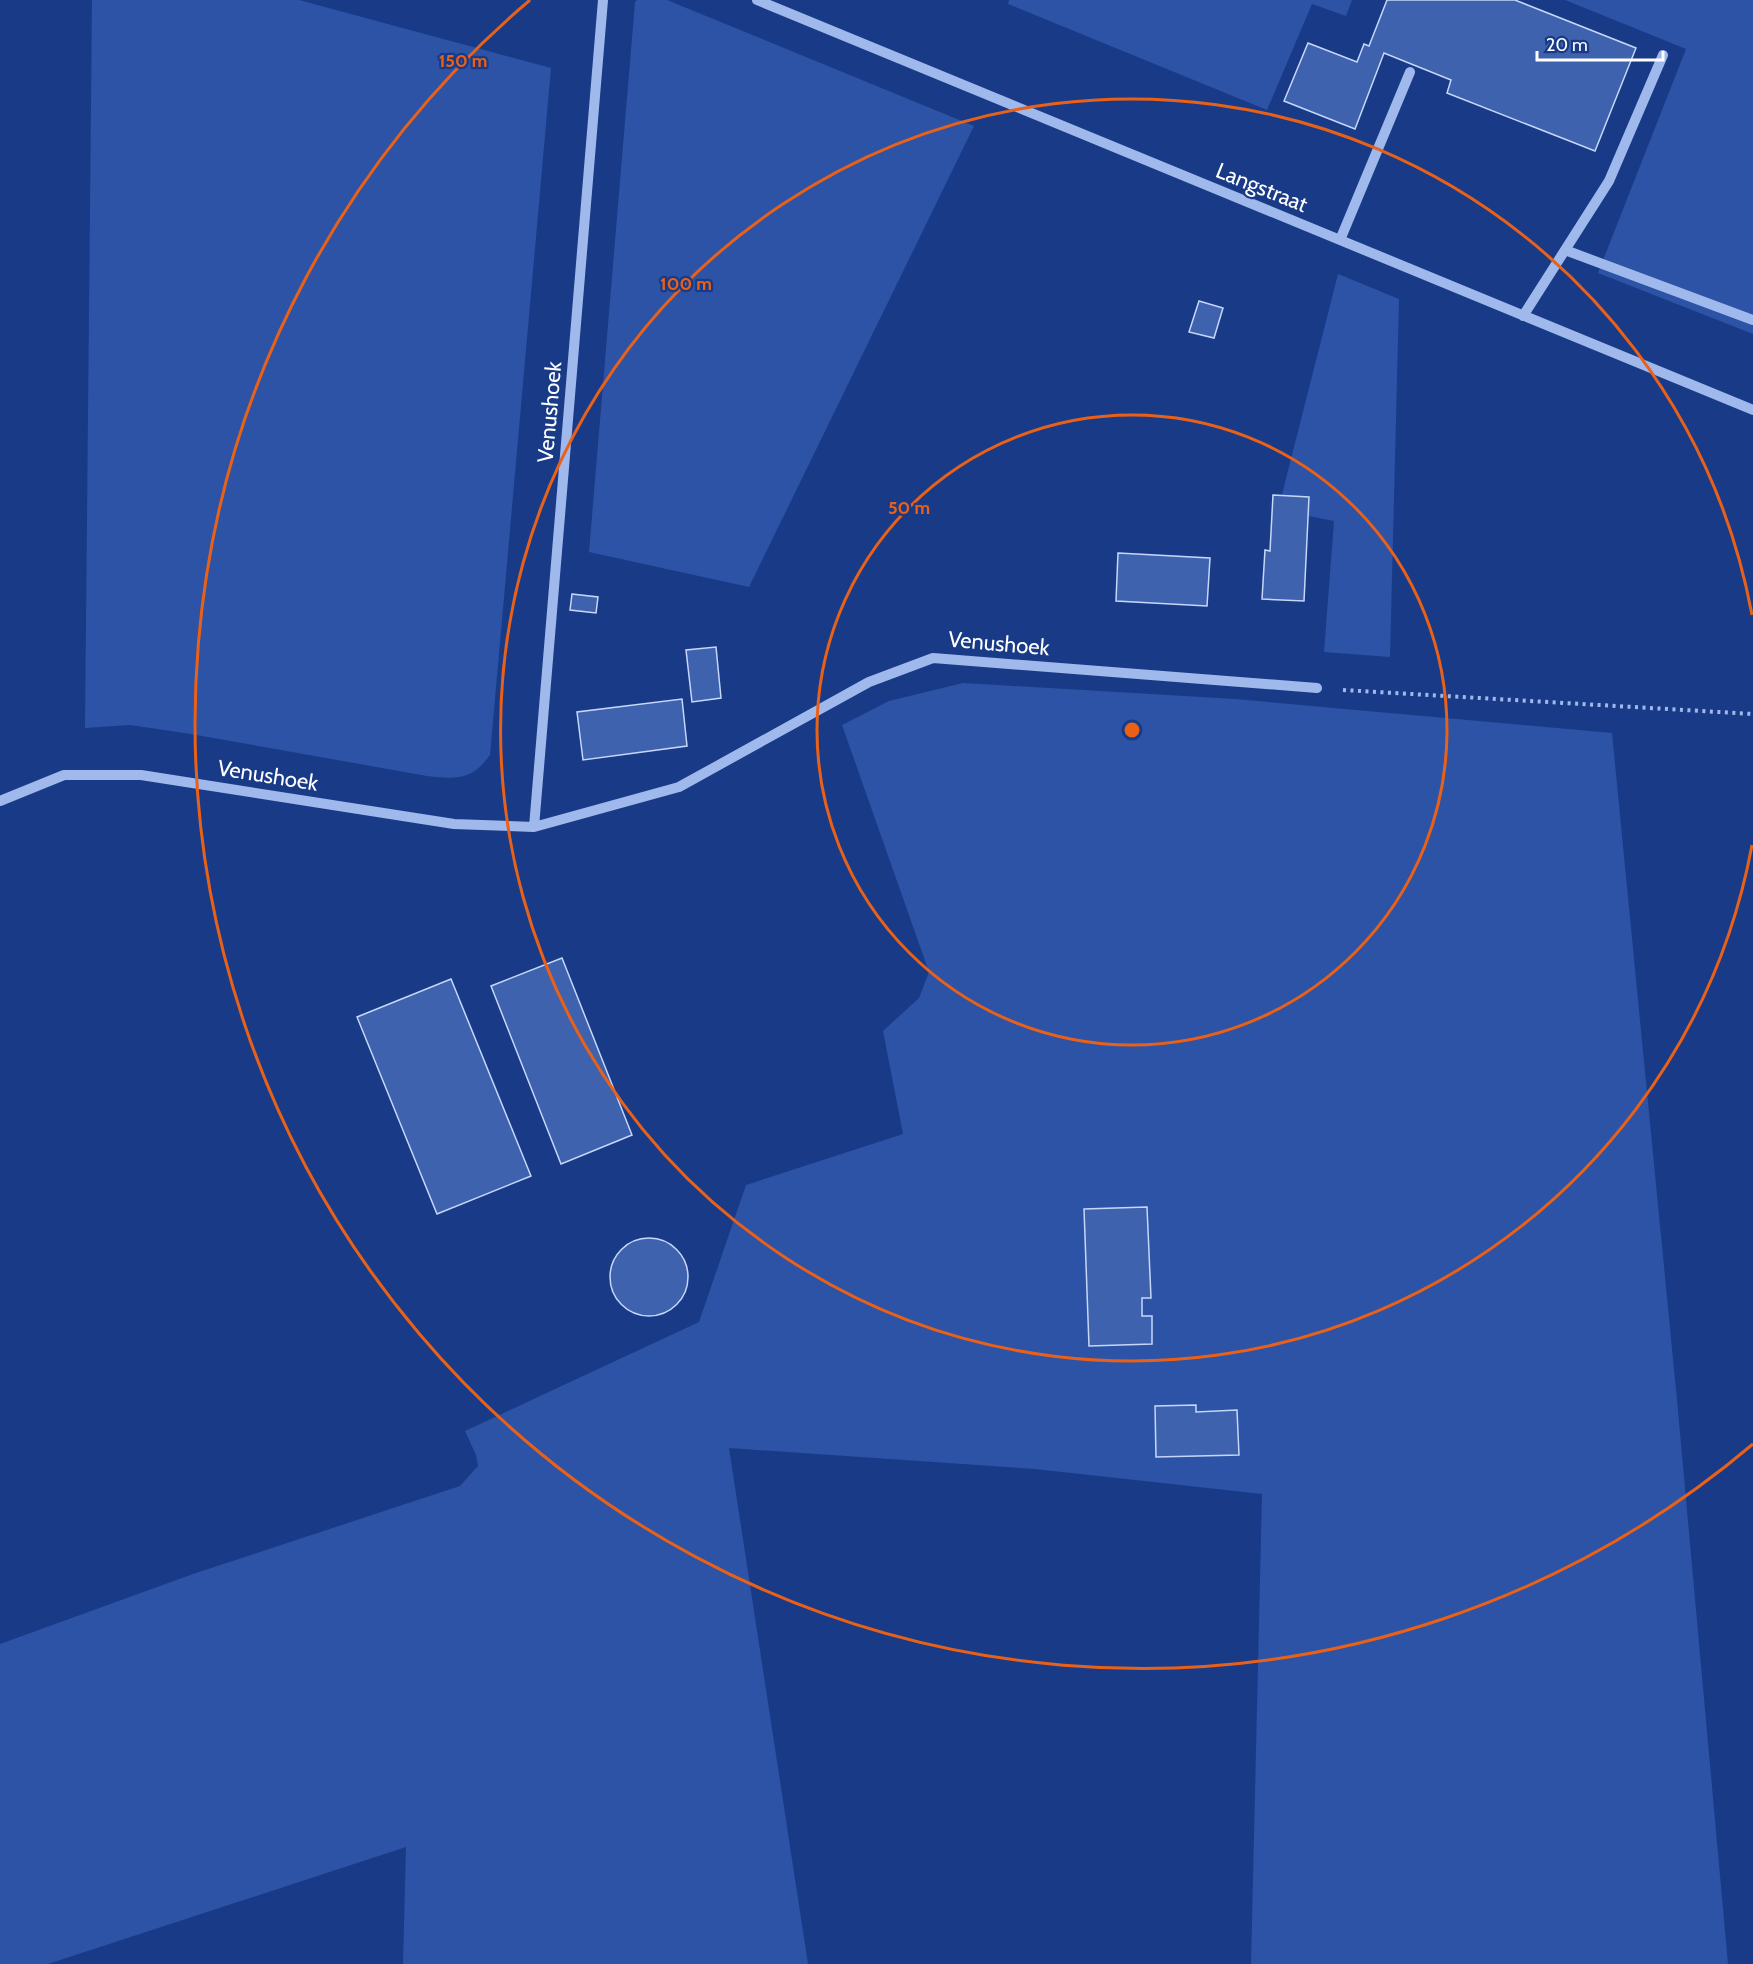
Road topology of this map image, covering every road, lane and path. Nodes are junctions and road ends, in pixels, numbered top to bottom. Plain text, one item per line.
1 (603, 0) edge
2 (757, 0) edge
3 (1663, 55) dead end
4 (1410, 72) dead end
5 (1340, 240) junction
6 (1565, 250) junction
7 (1523, 316) junction
8 (1753, 320) edge
9 (1753, 410) edge
10 (1317, 688) joint
11 (1753, 714) edge
12 (0, 801) edge
13 (534, 827) junction

1 - 13 street, Venushoek
2 - 5 street, Langstraat
3 - 6 street
4 - 5 street
5 - 7 street, Langstraat
6 - 7 street
6 - 8 street
7 - 9 street, Langstraat
10 - 11 path
10 - 13 street, Venushoek
12 - 13 street, Venushoek

